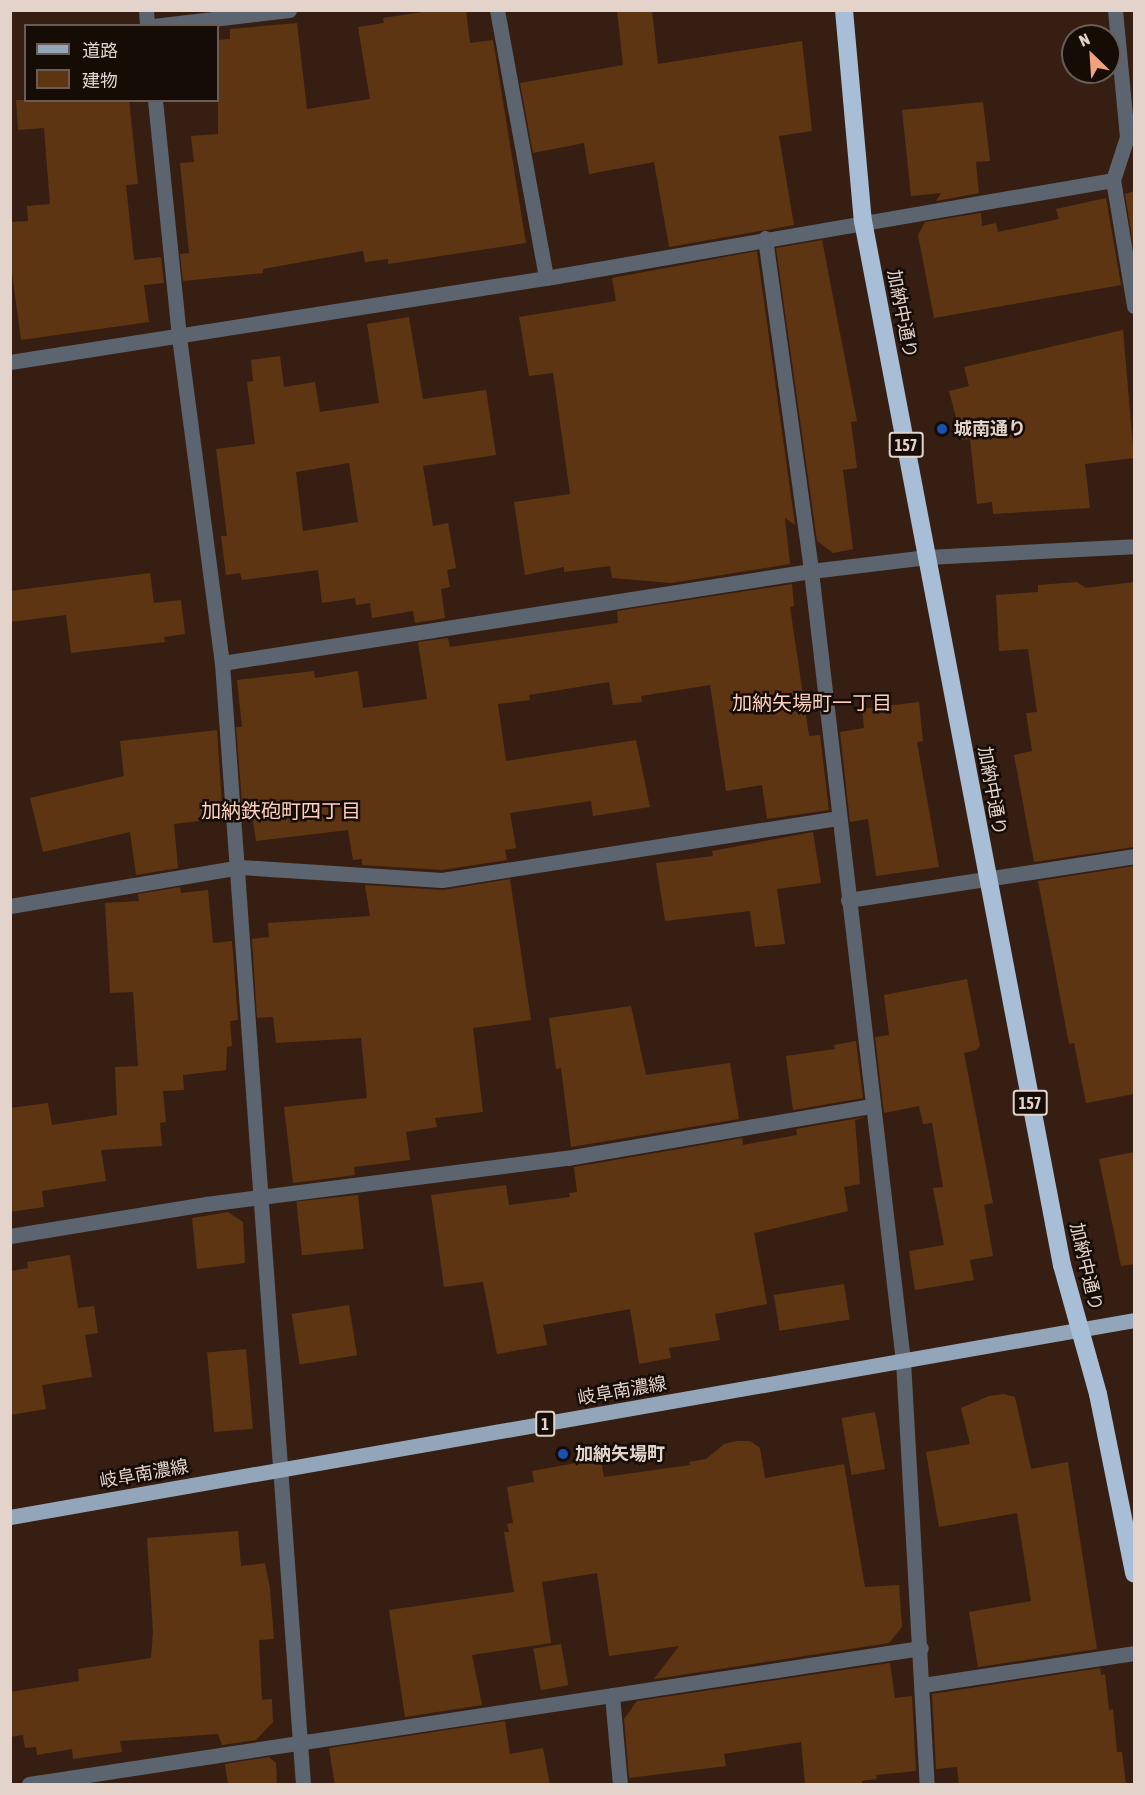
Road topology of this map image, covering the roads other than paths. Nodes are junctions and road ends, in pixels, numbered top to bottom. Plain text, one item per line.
1 (289, 10) edge
2 (497, 10) edge
3 (844, 10) edge
4 (1115, 10) edge
5 (170, 24) edge
6 (155, 102) edge
7 (1113, 180) junction
8 (863, 220) junction
9 (765, 238) junction
10 (546, 278) junction
11 (1134, 305) edge
12 (179, 338) junction
13 (10, 362) edge
14 (1134, 546) edge
15 (927, 557) junction
16 (811, 571) junction
17 (222, 663) junction
18 (839, 818) junction
19 (1134, 856) edge
20 (240, 867) junction
21 (986, 876) junction
22 (848, 900) junction
23 (10, 906) edge
24 (872, 1106) junction
25 (263, 1198) junction
26 (10, 1236) edge
27 (1134, 1320) edge
28 (1078, 1329) junction
29 (903, 1361) junction
30 (281, 1471) junction
31 (10, 1517) edge
32 (1134, 1574) edge
33 (921, 1648) junction
34 (1134, 1653) edge
35 (923, 1685) junction
36 (612, 1695) junction
37 (300, 1742) junction
38 (28, 1785) edge
39 (303, 1785) edge
40 (621, 1785) edge
41 (927, 1785) edge

1 - 5 street
2 - 10 street
3 - 8 highway, 加納中通り / 157
4 - 7 street
6 - 12 street
7 - 8 street
7 - 11 street
8 - 9 street
8 - 15 highway, 加納中通り / 157
9 - 10 street
9 - 16 street
10 - 12 street
12 - 13 street
12 - 17 street
14 - 15 street
15 - 16 street
15 - 21 highway, 加納中通り / 157
16 - 17 street
16 - 18 street
17 - 20 street
18 - 20 street
18 - 22 street
19 - 21 street
20 - 23 street
20 - 25 street
21 - 22 street
21 - 28 highway, 加納中通り / 157
22 - 24 street
24 - 25 street
24 - 29 street
25 - 26 street
25 - 30 street
27 - 28 main road, 岐阜南濃線 / 1
28 - 29 main road, 岐阜南濃線 / 1
28 - 32 highway, 加納中通り / 157
29 - 30 main road, 岐阜南濃線 / 1
29 - 33 street
30 - 31 main road, 岐阜南濃線 / 1
30 - 37 street
33 - 35 street
33 - 36 street
34 - 35 street
35 - 41 street
36 - 37 street
36 - 40 street
37 - 38 street
37 - 39 street

